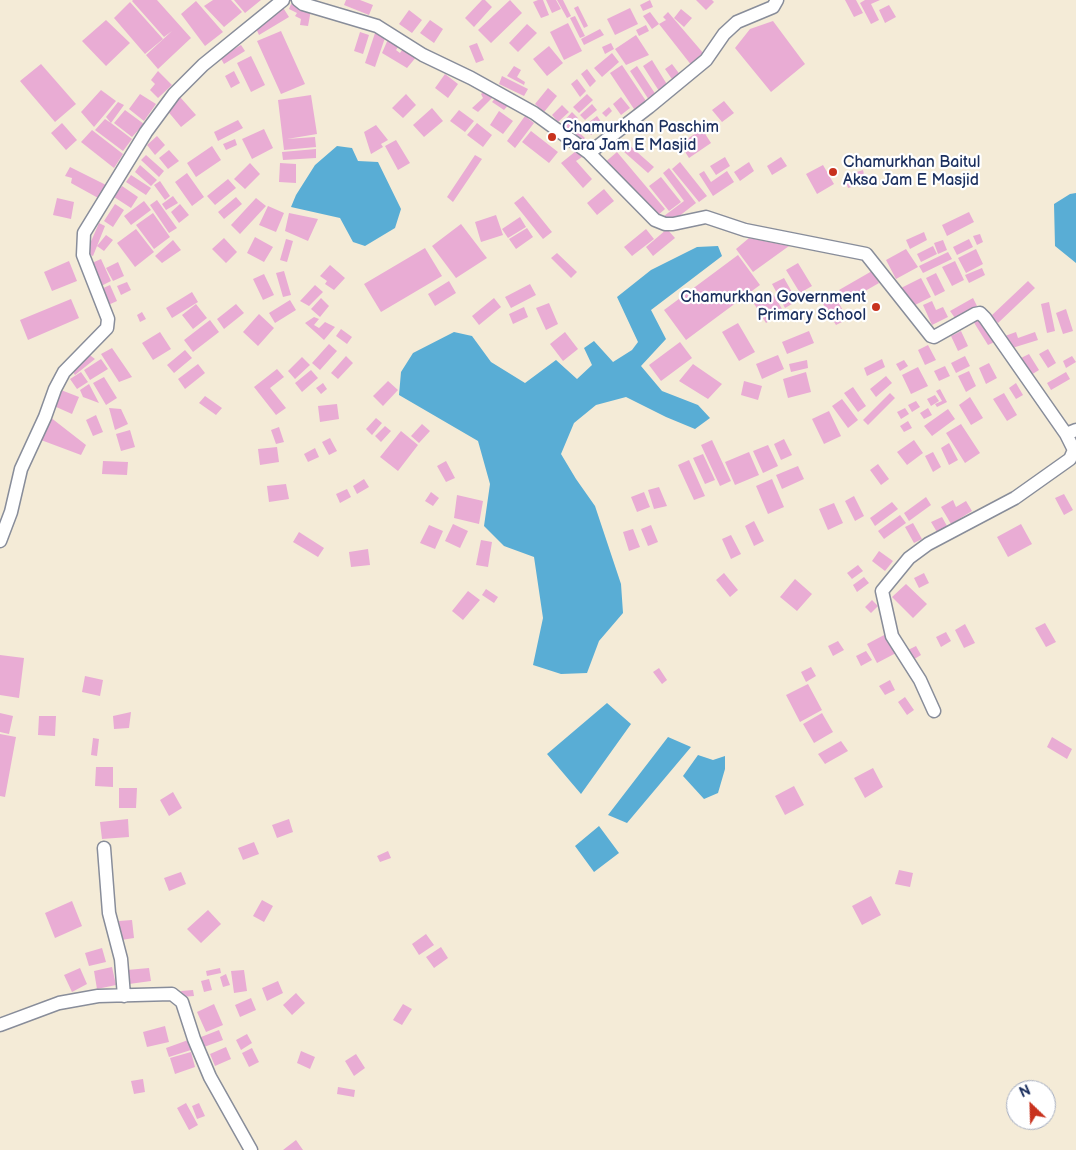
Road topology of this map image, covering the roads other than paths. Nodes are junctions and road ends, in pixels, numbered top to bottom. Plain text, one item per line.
1 (282, 0) edge
2 (298, 0) edge
3 (777, 0) edge
4 (589, 152) junction
5 (1071, 432) edge
6 (0, 541) edge
7 (934, 711) dead end
8 (104, 848) dead end
9 (124, 996) junction
10 (0, 1025) edge
11 (251, 1150) edge

1 - 6 street
2 - 4 street
3 - 4 street
4 - 5 street
5 - 7 street
8 - 9 street
9 - 10 street
9 - 11 street

